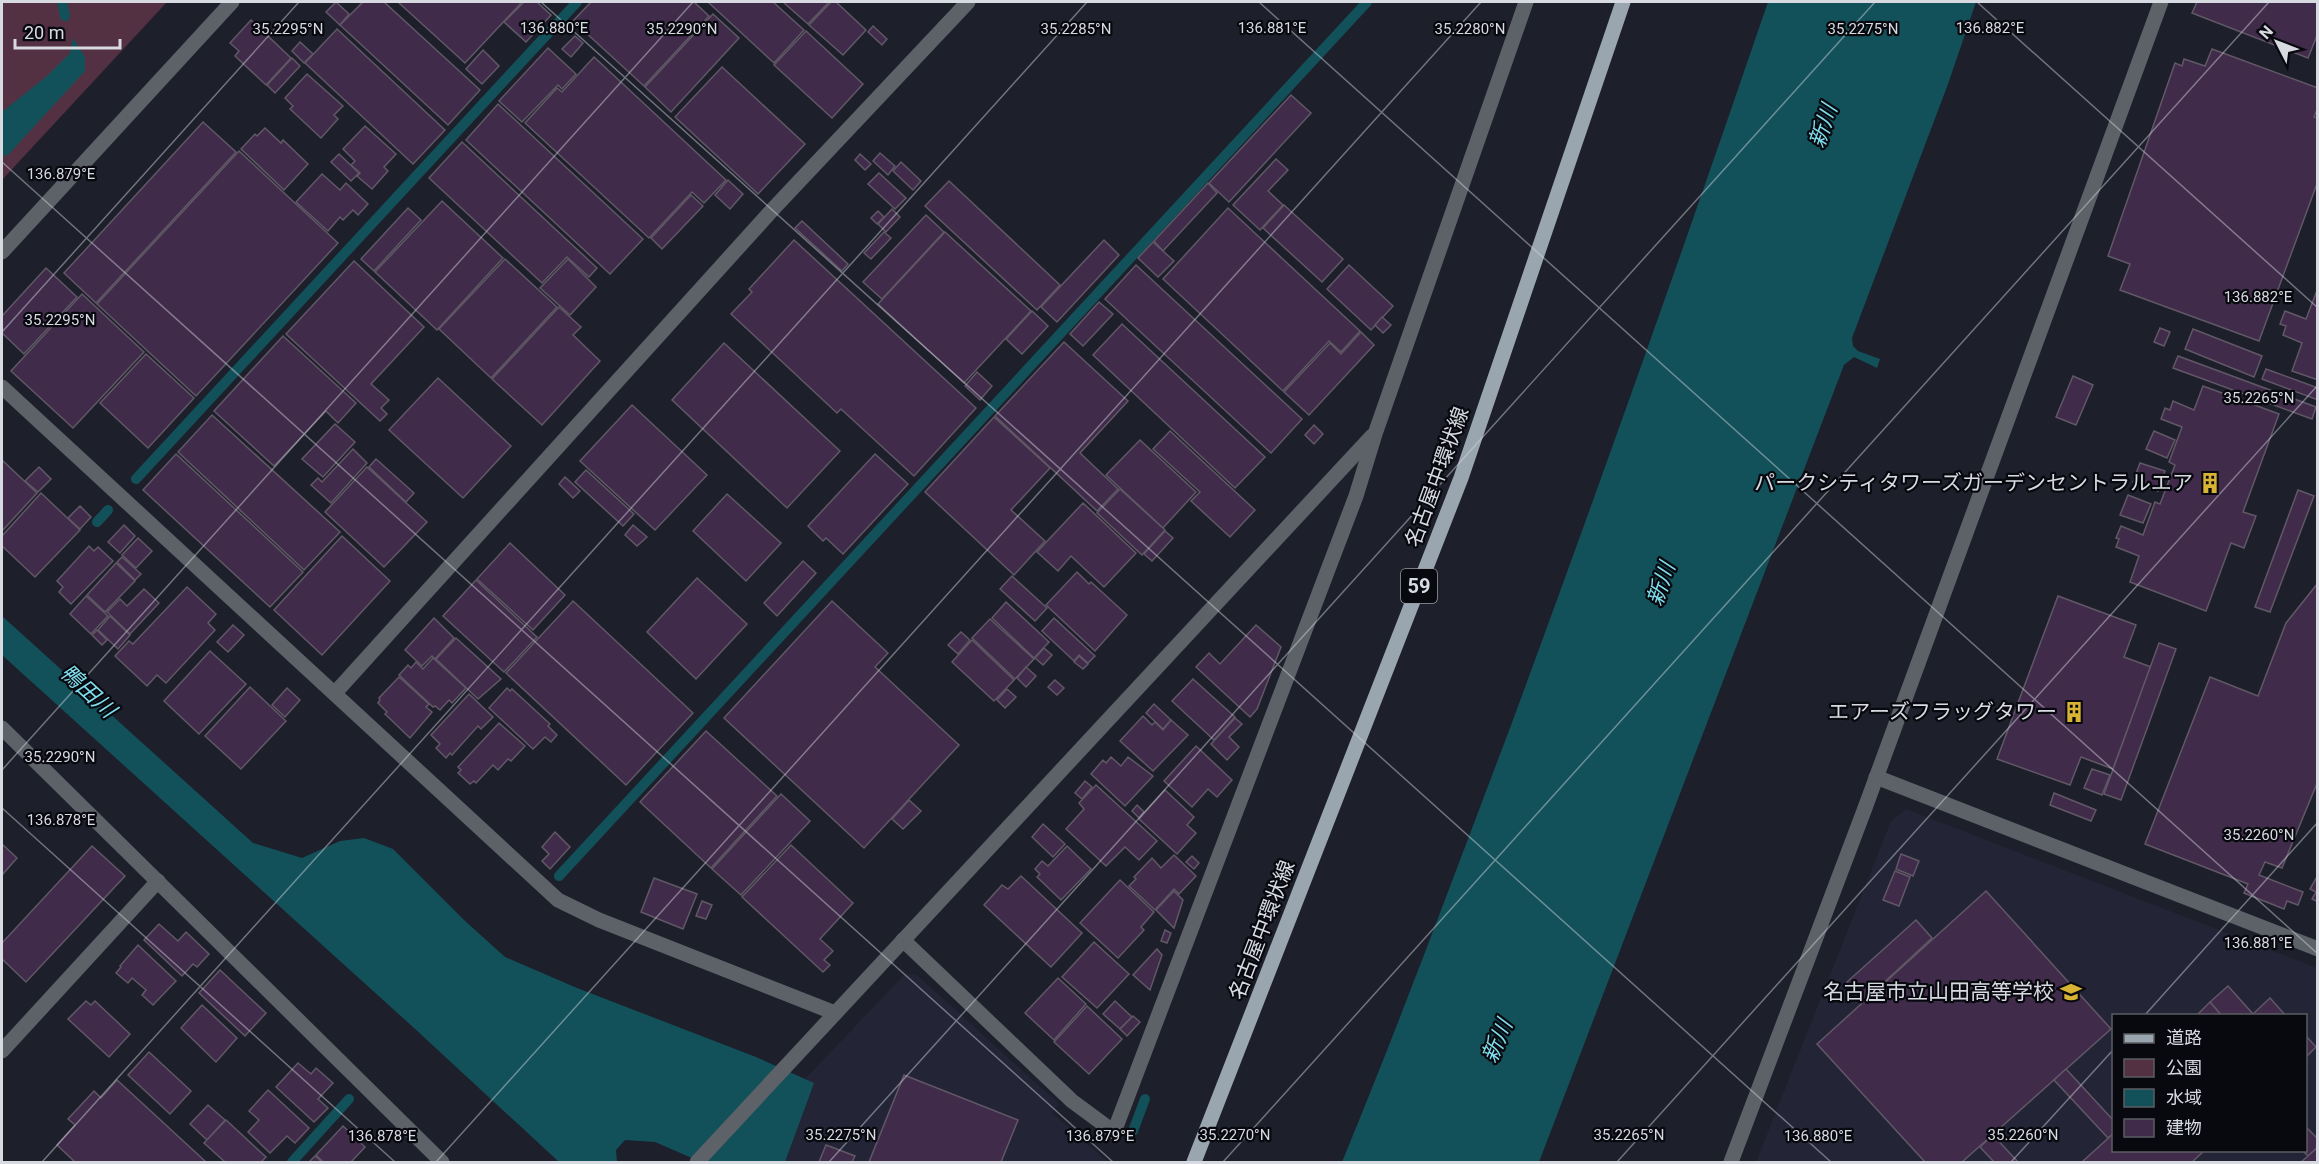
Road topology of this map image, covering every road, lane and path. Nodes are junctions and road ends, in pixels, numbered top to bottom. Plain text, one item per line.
1 (232, 2) edge
2 (968, 2) edge
3 (1526, 2) edge
4 (1623, 2) edge
5 (2161, 2) edge
6 (2, 252) edge
7 (2, 387) edge
8 (1375, 434) junction
9 (335, 693) junction
10 (2, 728) edge
11 (1876, 777) junction
12 (158, 881) junction
13 (903, 940) junction
14 (2318, 949) edge
15 (835, 1013) junction
16 (2, 1051) edge
17 (442, 1162) edge
18 (696, 1162) edge
19 (1194, 1162) edge
20 (1731, 1162) edge

1 - 6 street
2 - 9 street
3 - 8 street
4 - 19 main road, 名古屋中環状線 / 59
5 - 11 street
7 - 9 street
8 - 13 street
8 - 13 street
9 - 15 street
10 - 12 street
11 - 14 street
11 - 20 street
12 - 16 street
12 - 17 street
13 - 15 street
15 - 18 street

